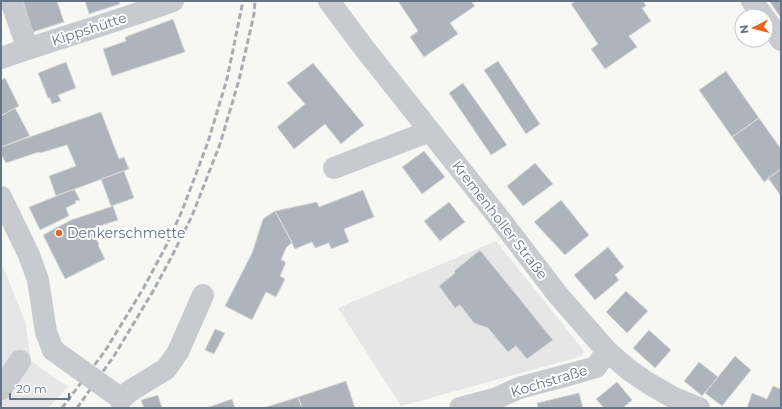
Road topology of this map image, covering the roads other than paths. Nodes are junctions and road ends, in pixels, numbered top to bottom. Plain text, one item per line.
1 (11, 1) edge
2 (173, 1) edge
3 (329, 1) edge
4 (774, 31) edge
5 (781, 40) edge
6 (28, 49) junction
7 (1, 58) edge
8 (430, 131) junction
9 (334, 168) dead end
10 (1, 197) edge
11 (203, 295) dead end
12 (607, 351) junction
13 (20, 361) dead end
14 (1, 389) edge
15 (120, 401) edge
16 (460, 408) edge
17 (698, 408) edge

1 - 6 street
2 - 6 street, Kippshütte
3 - 8 street, Kremenholler Straße
4 - 5 street
6 - 7 street, Kippshütte
8 - 9 street
8 - 12 street, Kremenholler Straße
10 - 15 street, bridge
11 - 15 street
12 - 16 street, Kochstraße
12 - 17 street, Kremenholler Straße
13 - 14 street

